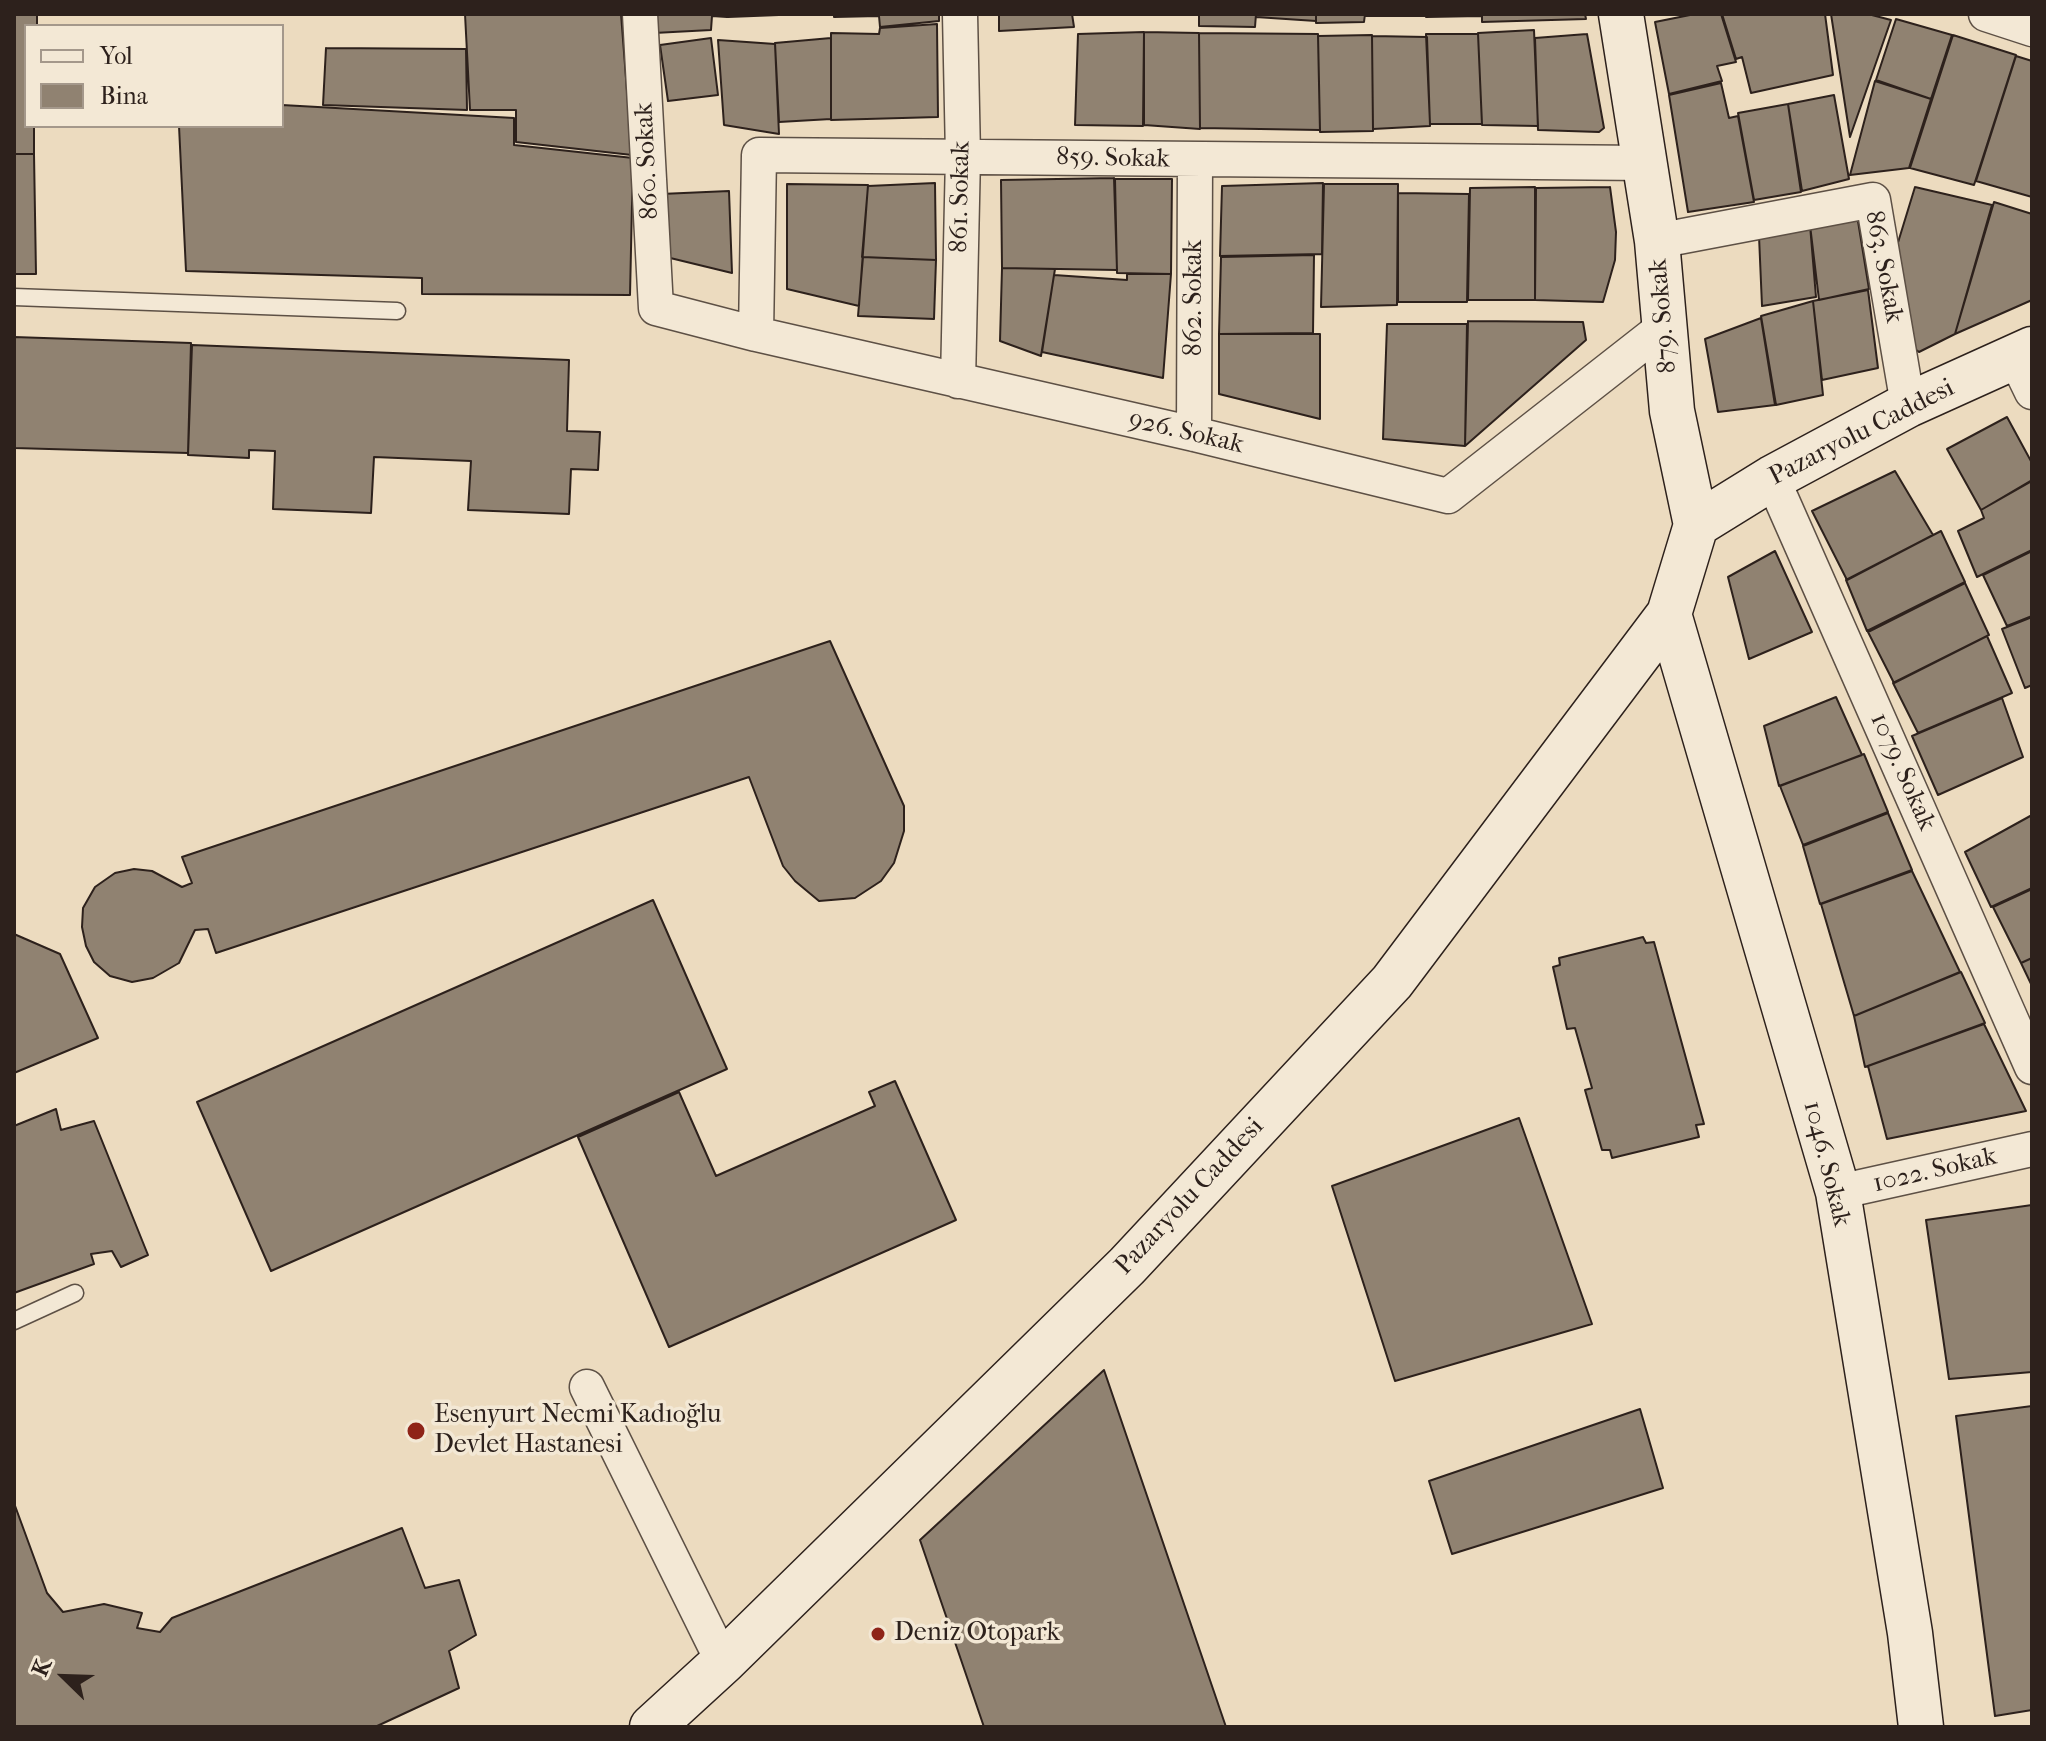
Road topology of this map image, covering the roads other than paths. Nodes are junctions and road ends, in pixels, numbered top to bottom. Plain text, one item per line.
1 (640, 14) edge
2 (960, 14) edge
3 (1621, 14) edge
4 (1986, 14) edge
5 (2032, 29) edge
6 (963, 156) junction
7 (1195, 161) junction
8 (1646, 163) junction
9 (1657, 241) junction
10 (14, 297) edge
11 (656, 308) joint
12 (397, 311) dead end
13 (1665, 326) junction
14 (756, 334) junction
15 (2026, 366) edge
16 (958, 381) junction
17 (1908, 405) junction
18 (1194, 434) junction
19 (1772, 478) junction
20 (1696, 525) junction
21 (1669, 614) junction
22 (2032, 1067) edge
23 (2032, 1149) edge
24 (1838, 1192) junction
25 (75, 1293) dead end
26 (14, 1321) edge
27 (587, 1387) dead end
28 (723, 1662) junction
29 (652, 1727) edge
30 (1921, 1727) edge

1 - 11 street, 860. Sokak
2 - 6 street, 861. Sokak
3 - 8 main road, 879. Sokak
4 - 5 street
6 - 7 street, 859. Sokak
6 - 14 street, 859. Sokak
6 - 16 street, 861. Sokak
7 - 8 street, 859. Sokak
7 - 18 street, 862. Sokak
8 - 9 main road, 879. Sokak
9 - 13 main road, 879. Sokak
9 - 17 street, 863. Sokak
10 - 12 lane
11 - 14 street, 926. Sokak
13 - 18 street, 926. Sokak
13 - 20 main road, 879. Sokak
14 - 16 street, 926. Sokak
15 - 17 main road, Pazaryolu Caddesi
16 - 18 street, 926. Sokak
17 - 19 main road, Pazaryolu Caddesi
19 - 20 main road, Pazaryolu Caddesi
19 - 22 street, 1079. Sokak
20 - 21 main road, 879. Sokak
21 - 24 main road, 1046. Sokak
21 - 28 main road, Pazaryolu Caddesi
23 - 24 street, 1022. Sokak
24 - 30 main road, 1046. Sokak
25 - 26 lane
27 - 28 street
28 - 29 main road, Pazaryolu Caddesi

